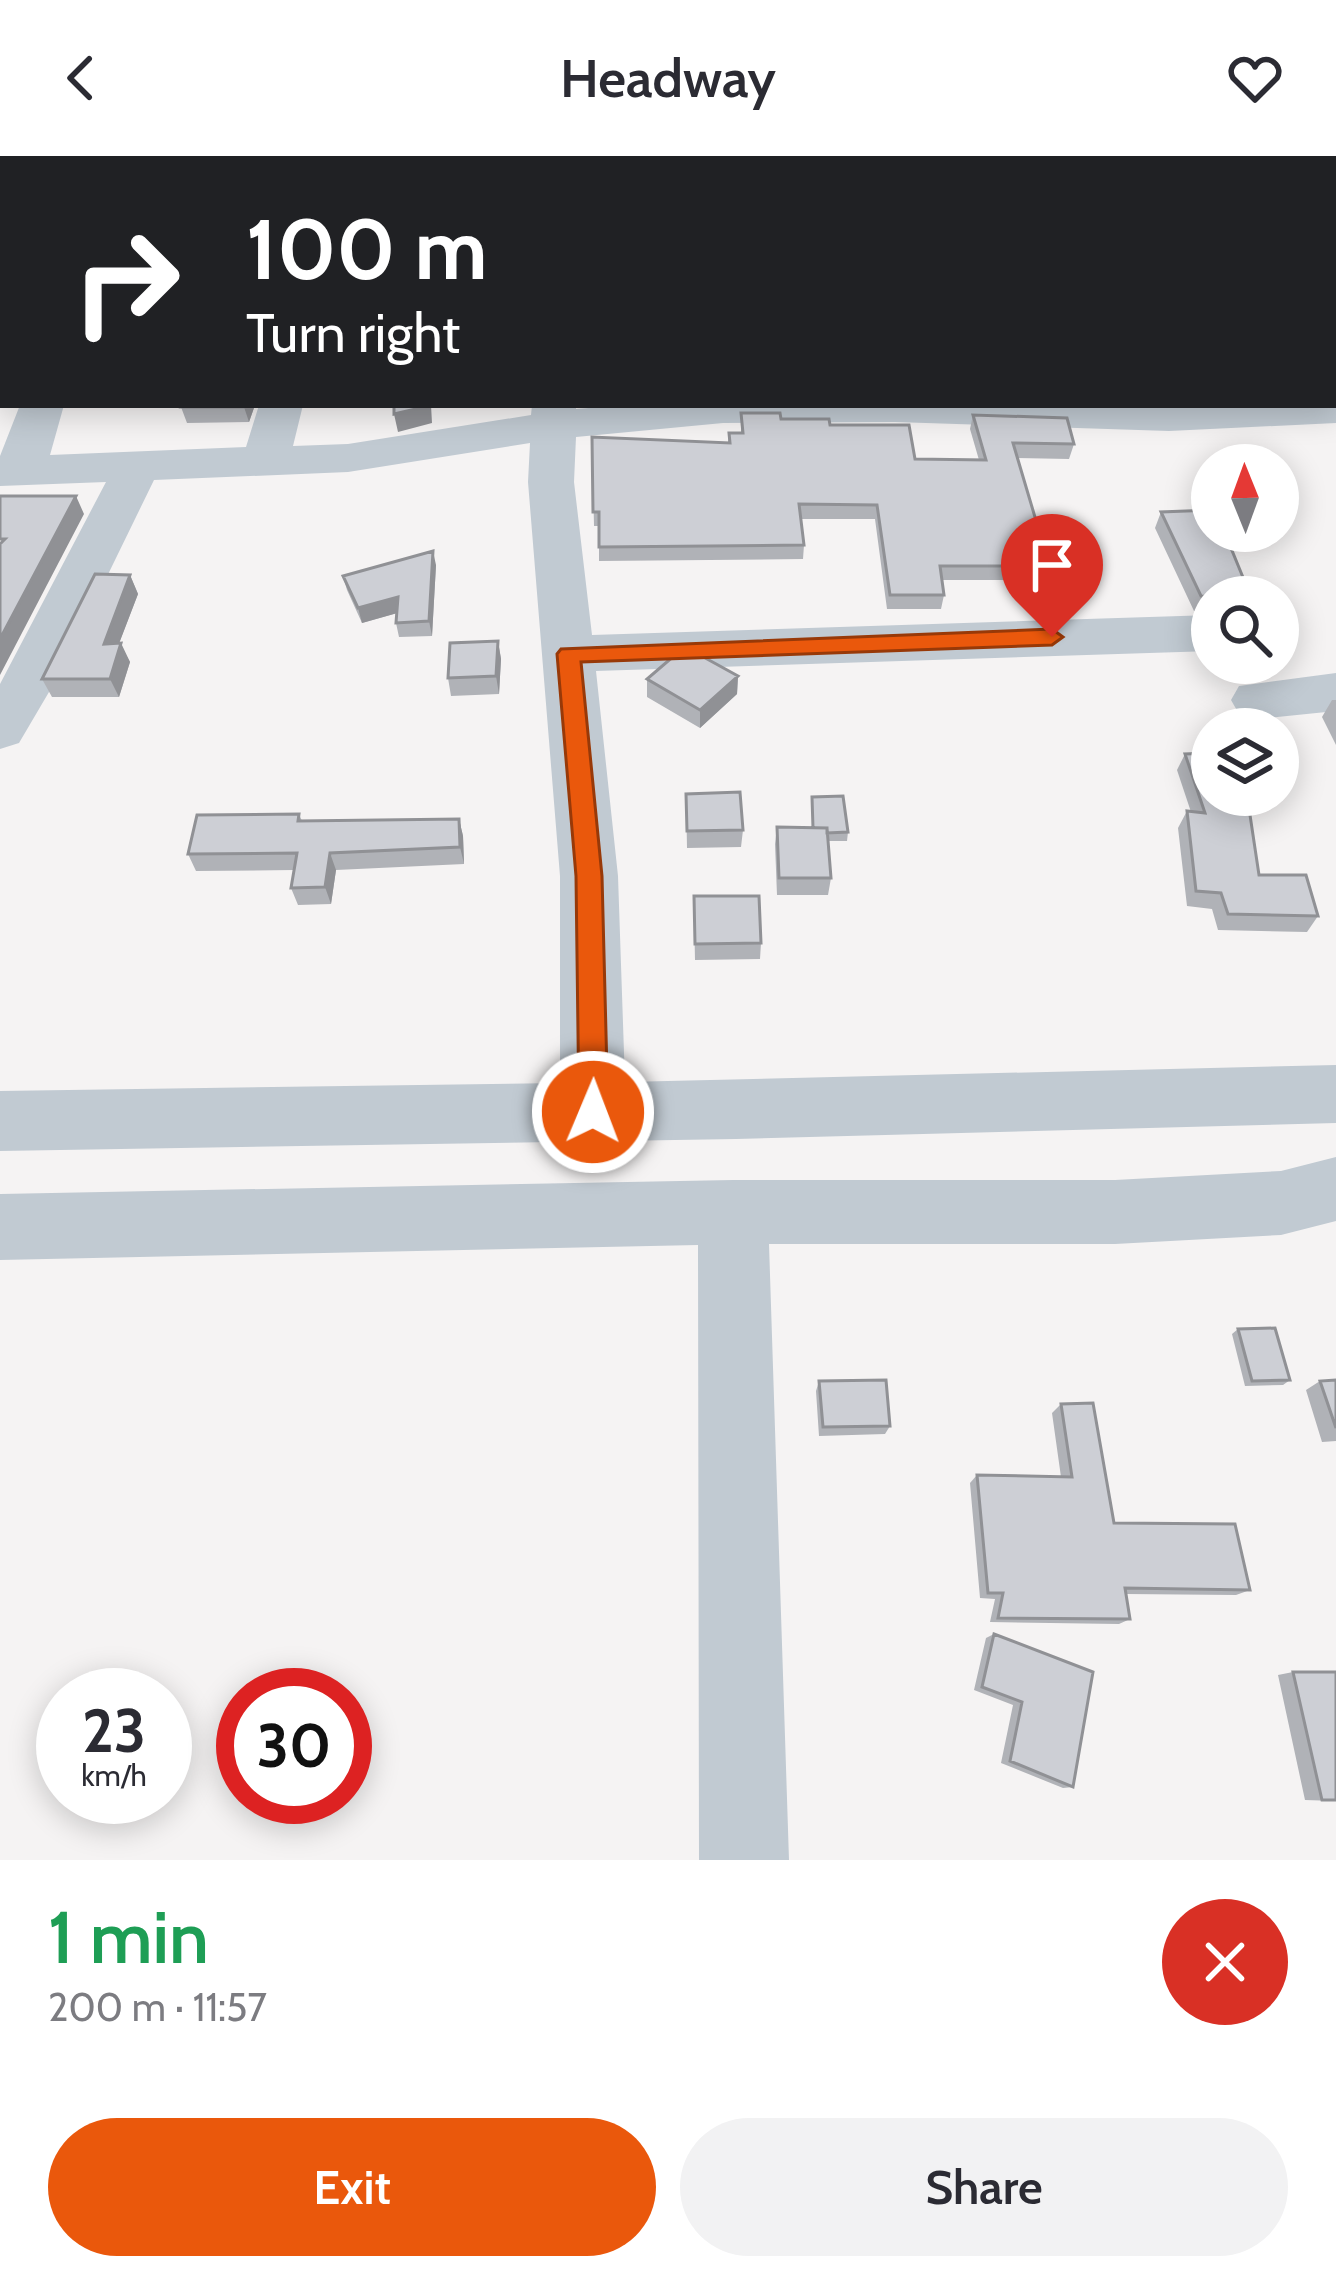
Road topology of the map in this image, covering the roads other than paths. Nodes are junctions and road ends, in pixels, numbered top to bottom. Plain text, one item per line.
1 (41, 408) edge
2 (280, 408) edge
3 (836, 408) edge
4 (912, 408) edge
5 (1240, 410) edge
6 (1336, 410) edge
7 (554, 415) edge
8 (265, 463) junction
9 (136, 468) junction
10 (11, 471) edge
11 (1191, 634) edge
12 (568, 654) junction
13 (1336, 692) edge
14 (1258, 700) dead end
15 (0, 728) edge
16 (1336, 1094) edge
17 (593, 1112) junction
18 (0, 1121) edge
19 (1336, 1189) edge
20 (734, 1212) junction
21 (0, 1227) edge
22 (744, 1860) edge

1 - 10 street
2 - 8 street
3 - 7 street
4 - 5 street
5 - 6 street
7 - 8 street
7 - 12 street
8 - 9 street
9 - 10 street
9 - 15 street
11 - 12 street
12 - 17 street
13 - 14 street
16 - 17 street
17 - 18 street
19 - 20 street
20 - 21 street
20 - 22 street

